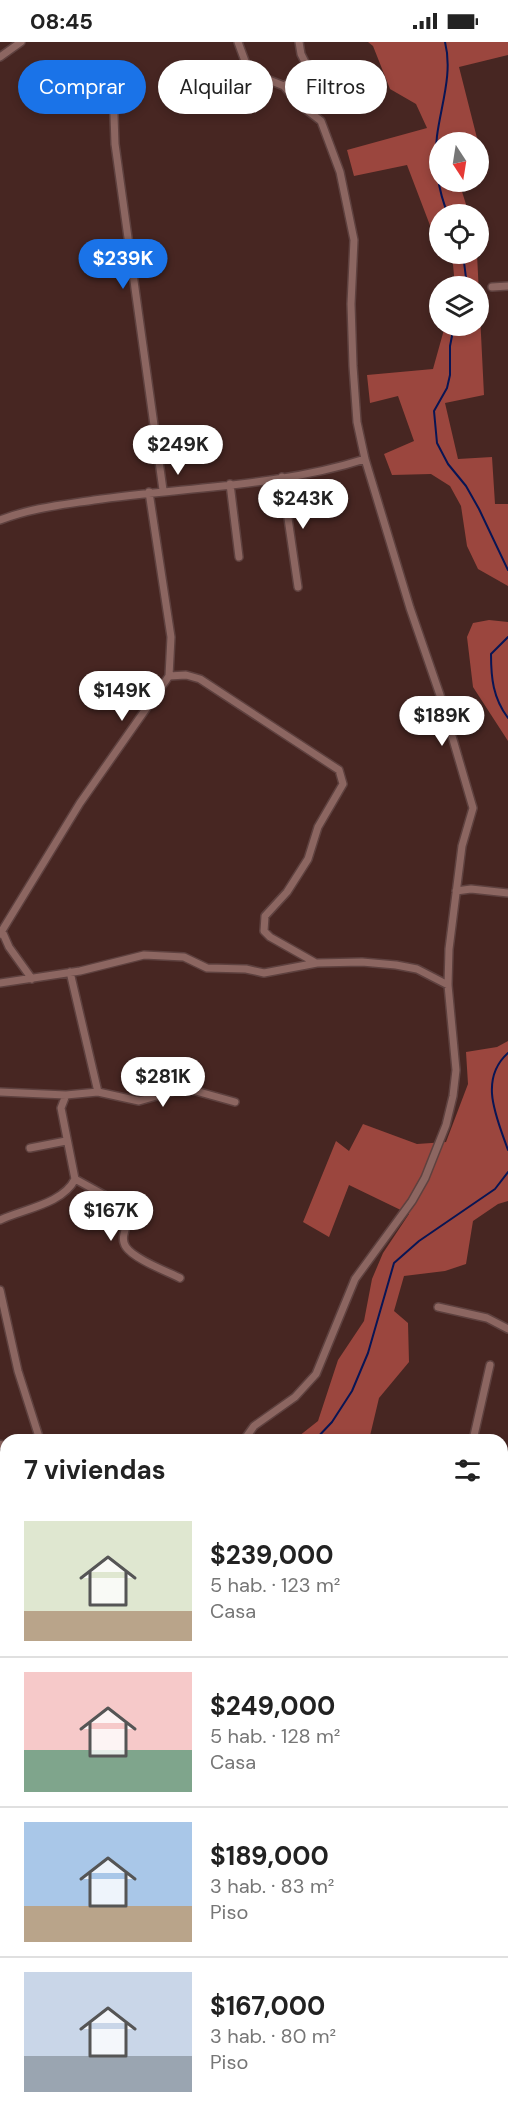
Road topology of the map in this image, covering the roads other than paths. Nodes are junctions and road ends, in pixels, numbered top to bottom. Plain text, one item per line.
1 (21, 42) edge
2 (238, 42) edge
3 (299, 42) edge
4 (0, 57) edge
5 (284, 86) junction
6 (114, 114) edge
7 (508, 286) edge
8 (492, 287) dead end
9 (365, 459) junction
10 (282, 477) junction
11 (230, 484) junction
12 (163, 490) junction
13 (149, 492) junction
14 (0, 520) edge
15 (239, 557) dead end
16 (297, 587) dead end
17 (169, 676) junction
18 (456, 891) junction
19 (508, 893) edge
20 (1, 932) edge
21 (316, 963) junction
22 (70, 972) junction
23 (32, 979) junction
24 (0, 983) edge
25 (448, 985) junction
26 (0, 1092) edge
27 (98, 1092) junction
28 (66, 1095) junction
29 (235, 1102) dead end
30 (66, 1141) junction
31 (30, 1148) dead end
32 (75, 1179) junction
33 (0, 1220) edge
34 (180, 1278) dead end
35 (0, 1290) edge
36 (438, 1307) dead end
37 (508, 1329) edge
38 (490, 1365) dead end
39 (37, 1434) edge
40 (248, 1434) edge
41 (474, 1434) edge

1 - 4 street
2 - 5 street
3 - 5 street
5 - 9 street
6 - 12 street
7 - 8 street
9 - 10 street
9 - 18 street
10 - 11 street
10 - 16 street
11 - 12 street
11 - 15 street
12 - 13 street
13 - 14 street
13 - 17 street
17 - 20 street
17 - 21 street
18 - 19 street
18 - 25 street
20 - 23 street
21 - 22 street
21 - 25 street
22 - 23 street
22 - 27 street
23 - 24 street
25 - 40 street
26 - 28 street
27 - 28 street
27 - 29 street
28 - 30 street
30 - 31 street
30 - 32 street
32 - 33 street
32 - 34 street
35 - 39 street
36 - 37 street
38 - 41 street

